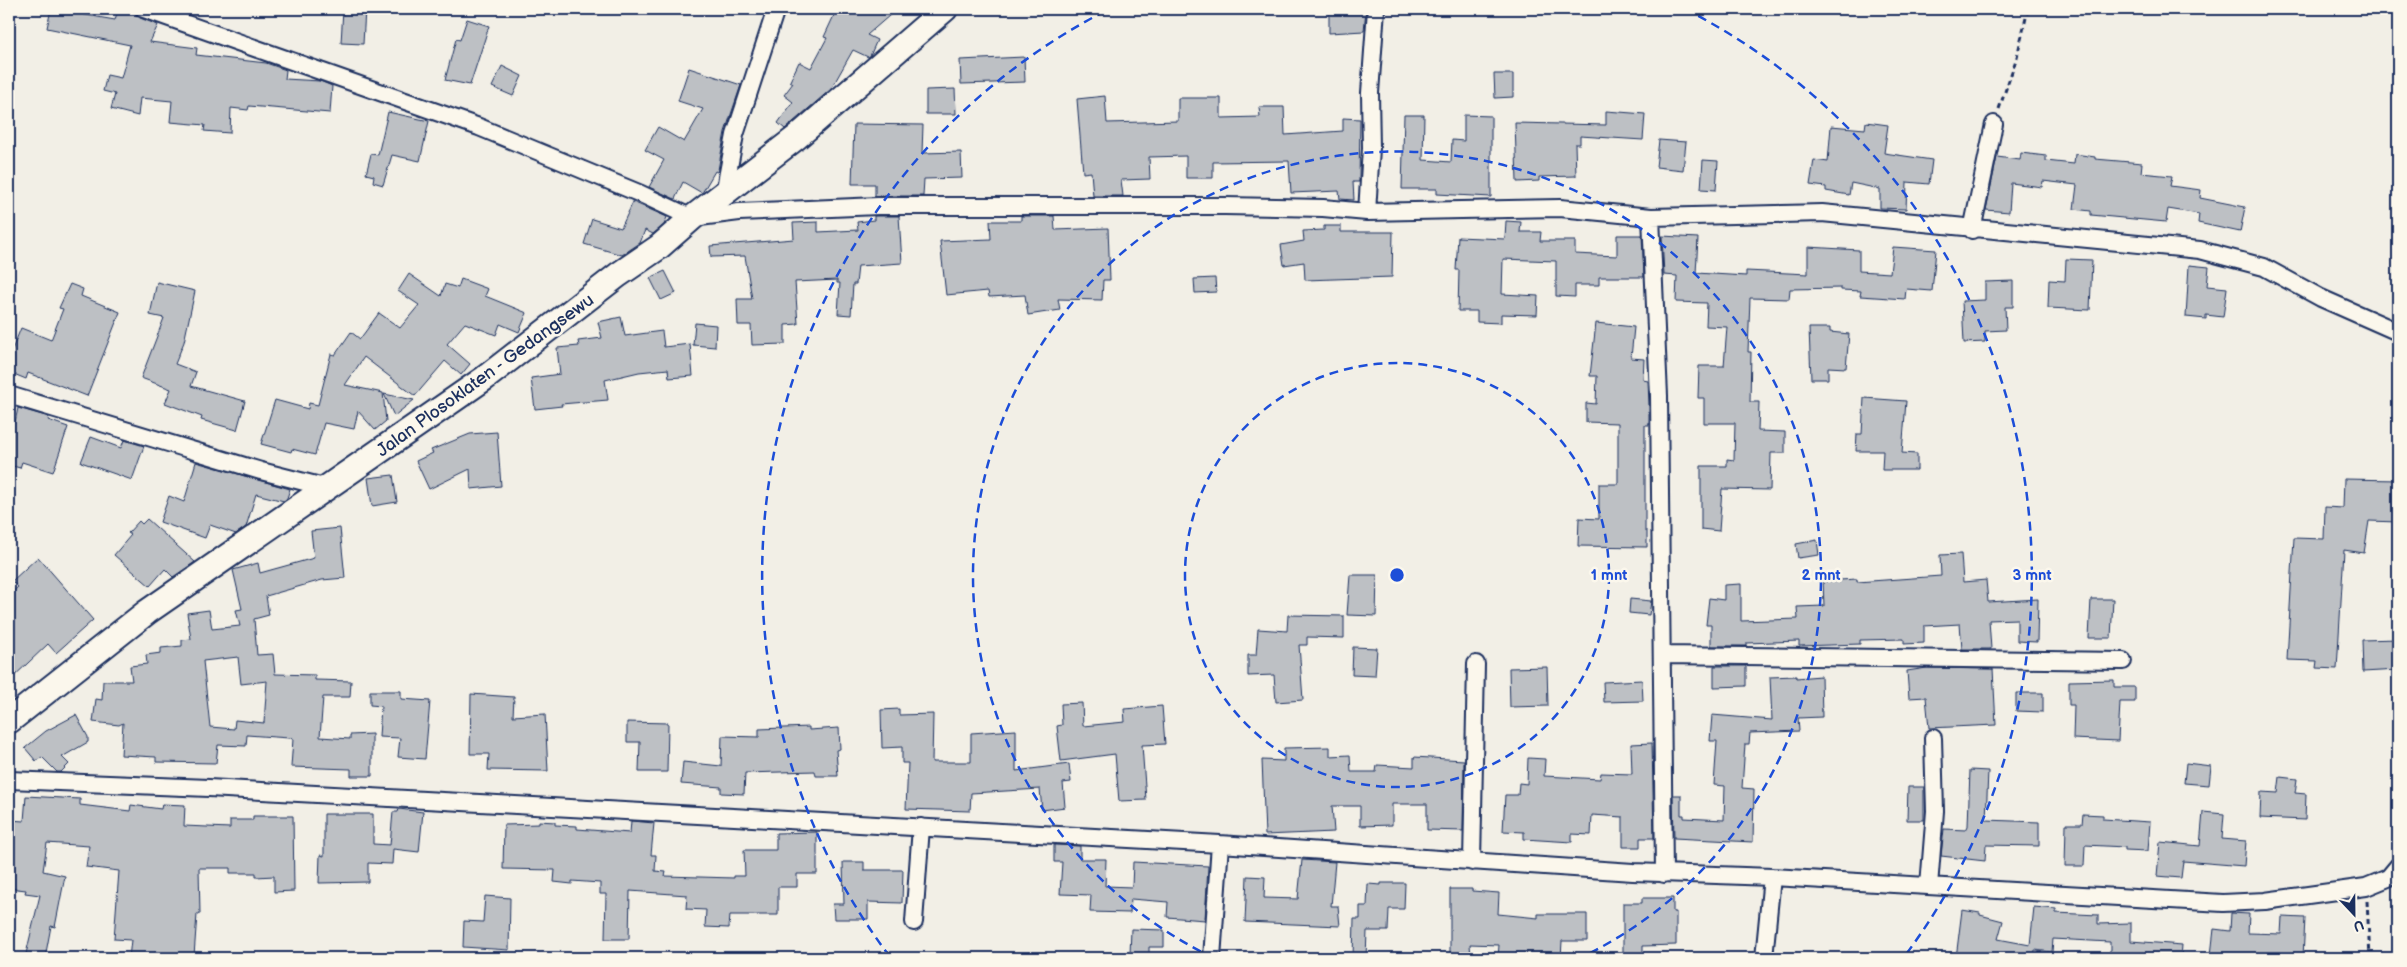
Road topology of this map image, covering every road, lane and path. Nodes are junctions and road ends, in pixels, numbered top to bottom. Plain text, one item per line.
1 (144, 9) edge
2 (776, 9) edge
3 (945, 9) edge
4 (1376, 9) edge
5 (2028, 9) edge
6 (1994, 124) joint
7 (724, 194) junction
8 (1367, 212) junction
9 (1651, 217) junction
10 (692, 218) junction
11 (1972, 230) junction
12 (2398, 332) edge
13 (9, 395) edge
14 (328, 488) junction
15 (1662, 655) junction
16 (2123, 660) dead end
17 (1476, 664) dead end
18 (9, 721) edge
19 (1933, 738) dead end
20 (9, 780) edge
21 (921, 828) junction
22 (1220, 844) junction
23 (1472, 862) junction
24 (2398, 866) edge
25 (1664, 874) junction
26 (1772, 878) junction
27 (1929, 886) junction
28 (2366, 887) junction
29 (914, 922) dead end
30 (1212, 958) edge
31 (1764, 958) edge
32 (2370, 958) edge

1 - 10 street
2 - 7 street
3 - 7 main road, Jalan Plosoklaten - Gedangsewu
4 - 8 street
5 - 6 path
6 - 11 street
7 - 10 main road, Jalan Plosoklaten - Gedangsewu
8 - 9 street
8 - 10 street
9 - 11 street
9 - 15 street
10 - 14 main road, Jalan Plosoklaten - Gedangsewu
11 - 12 street
13 - 14 street
14 - 18 main road, Jalan Plosoklaten - Gedangsewu
15 - 16 street
15 - 25 street
17 - 23 street
19 - 27 street
20 - 21 street
21 - 22 street
21 - 29 street
22 - 23 street
22 - 30 street
23 - 25 street
24 - 28 street
25 - 26 street
26 - 27 street
26 - 31 street
27 - 28 street
28 - 32 path

